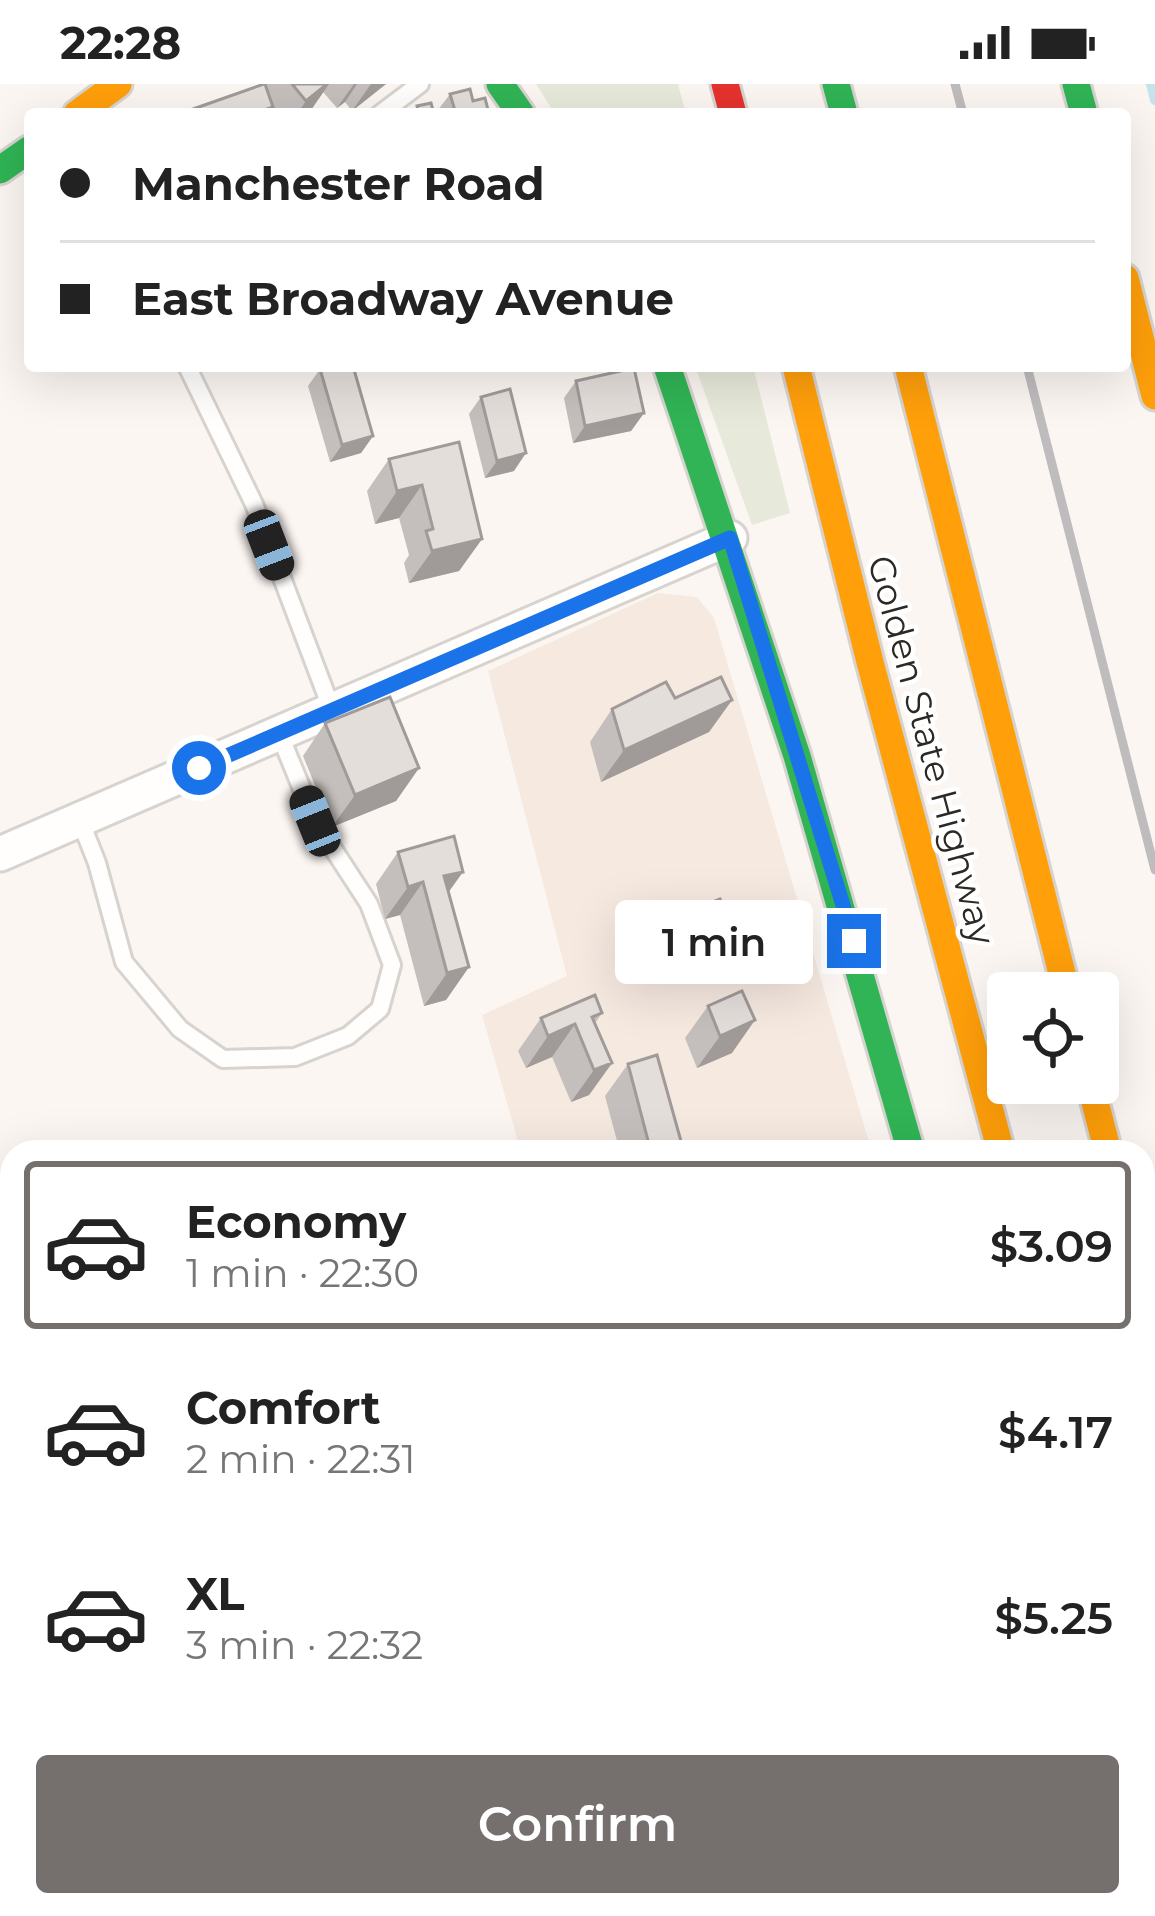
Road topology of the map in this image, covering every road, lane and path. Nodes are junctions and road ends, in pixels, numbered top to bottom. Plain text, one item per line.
1 (118, 84) edge
2 (420, 84) edge
3 (85, 108) edge
4 (388, 108) edge
5 (1131, 302) edge
6 (190, 372) edge
7 (669, 372) edge
8 (798, 372) edge
9 (910, 372) edge
10 (1155, 396) edge
11 (730, 538) junction
12 (332, 710) junction
13 (279, 733) junction
14 (80, 820) junction
15 (0, 854) edge
16 (1062, 972) edge
17 (1095, 1104) edge
18 (907, 1140) edge
19 (998, 1140) edge
20 (1105, 1140) edge

1 - 3 main road
2 - 4 lane
5 - 10 main road
6 - 12 lane
7 - 11 main road
8 - 19 main road, Golden State Highway
9 - 16 main road, Golden State Highway
11 - 12 street
11 - 18 main road
12 - 13 street
13 - 14 street
13 - 14 lane
14 - 15 street
17 - 20 main road

